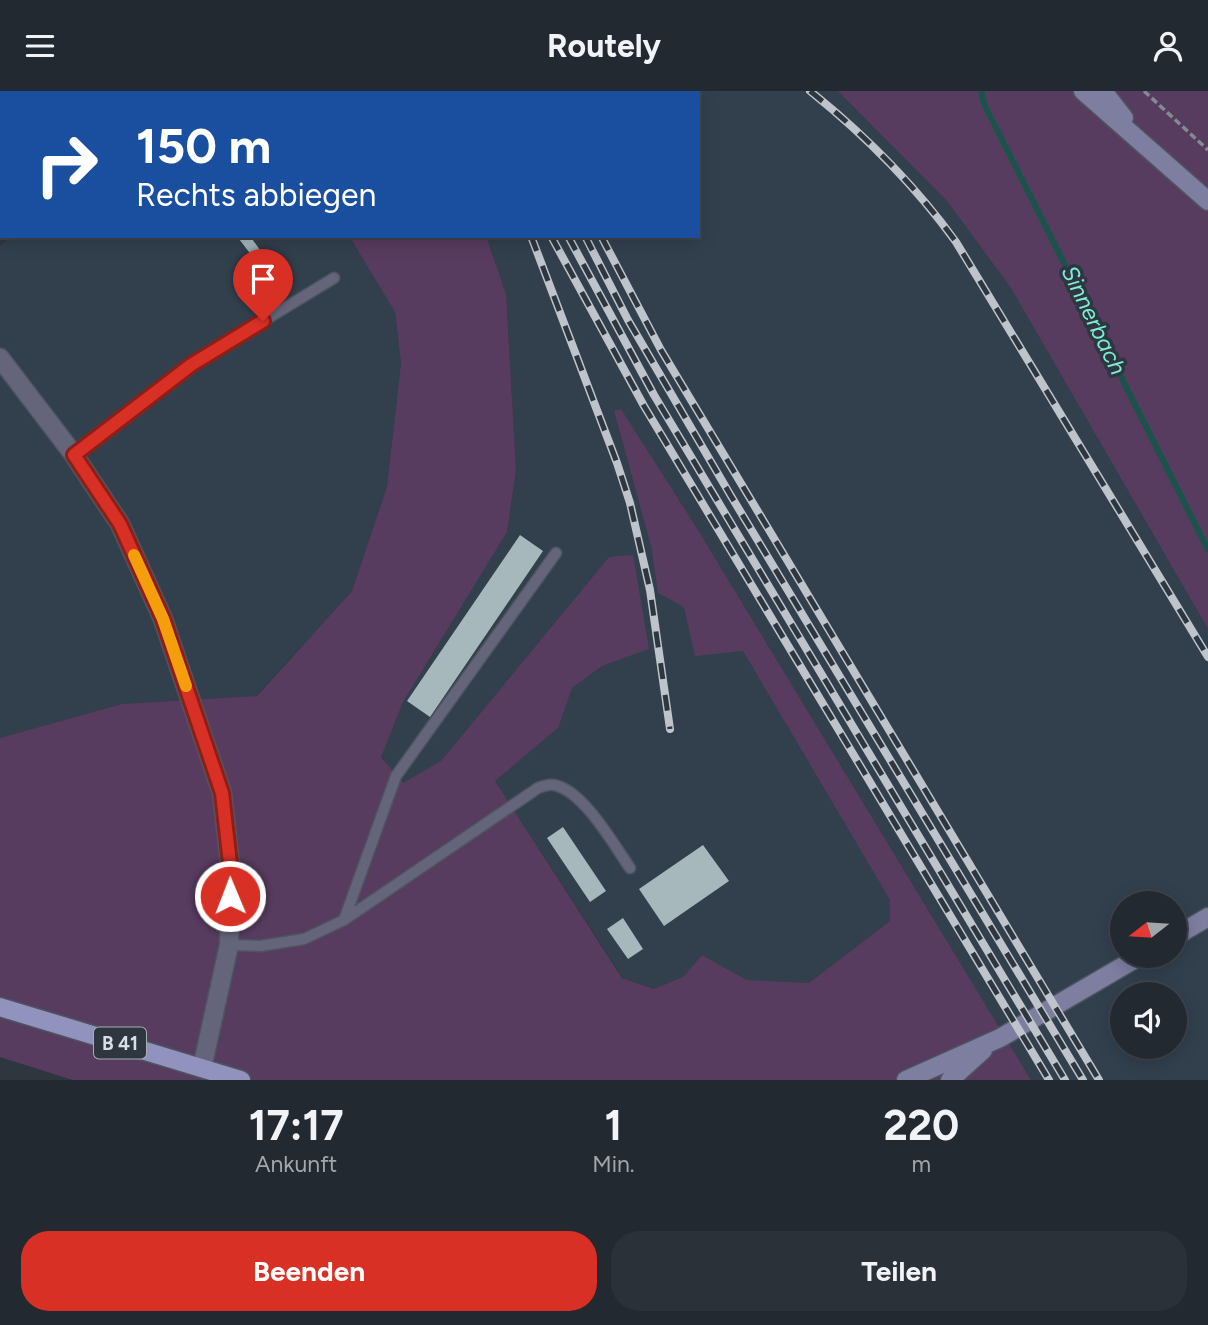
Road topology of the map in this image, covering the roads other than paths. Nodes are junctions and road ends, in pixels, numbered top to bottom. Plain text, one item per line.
1 (1083, 91) edge
2 (1103, 91) edge
3 (1148, 148) junction
4 (1208, 201) edge
5 (334, 278) dead end
6 (0, 358) edge
7 (74, 455) junction
8 (556, 553) dead end
9 (631, 868) dead end
10 (1208, 917) edge
11 (344, 920) junction
12 (1187, 929) edge
13 (229, 945) junction
14 (1120, 968) edge
15 (0, 1007) edge
16 (1000, 1038) junction
17 (965, 1065) junction
18 (201, 1074) edge
19 (240, 1080) edge
20 (906, 1080) edge
21 (936, 1080) edge
22 (950, 1080) edge

1 - 3 main road
2 - 3 main road
3 - 4 main road
5 - 7 lane
6 - 7 street
7 - 13 street
8 - 11 lane
9 - 11 lane
10 - 12 main road
11 - 13 lane
13 - 18 street
14 - 16 main road
15 - 18 main road, B 41
16 - 17 main road
16 - 20 main road
17 - 21 main road
17 - 22 main road
18 - 19 main road, B 41

